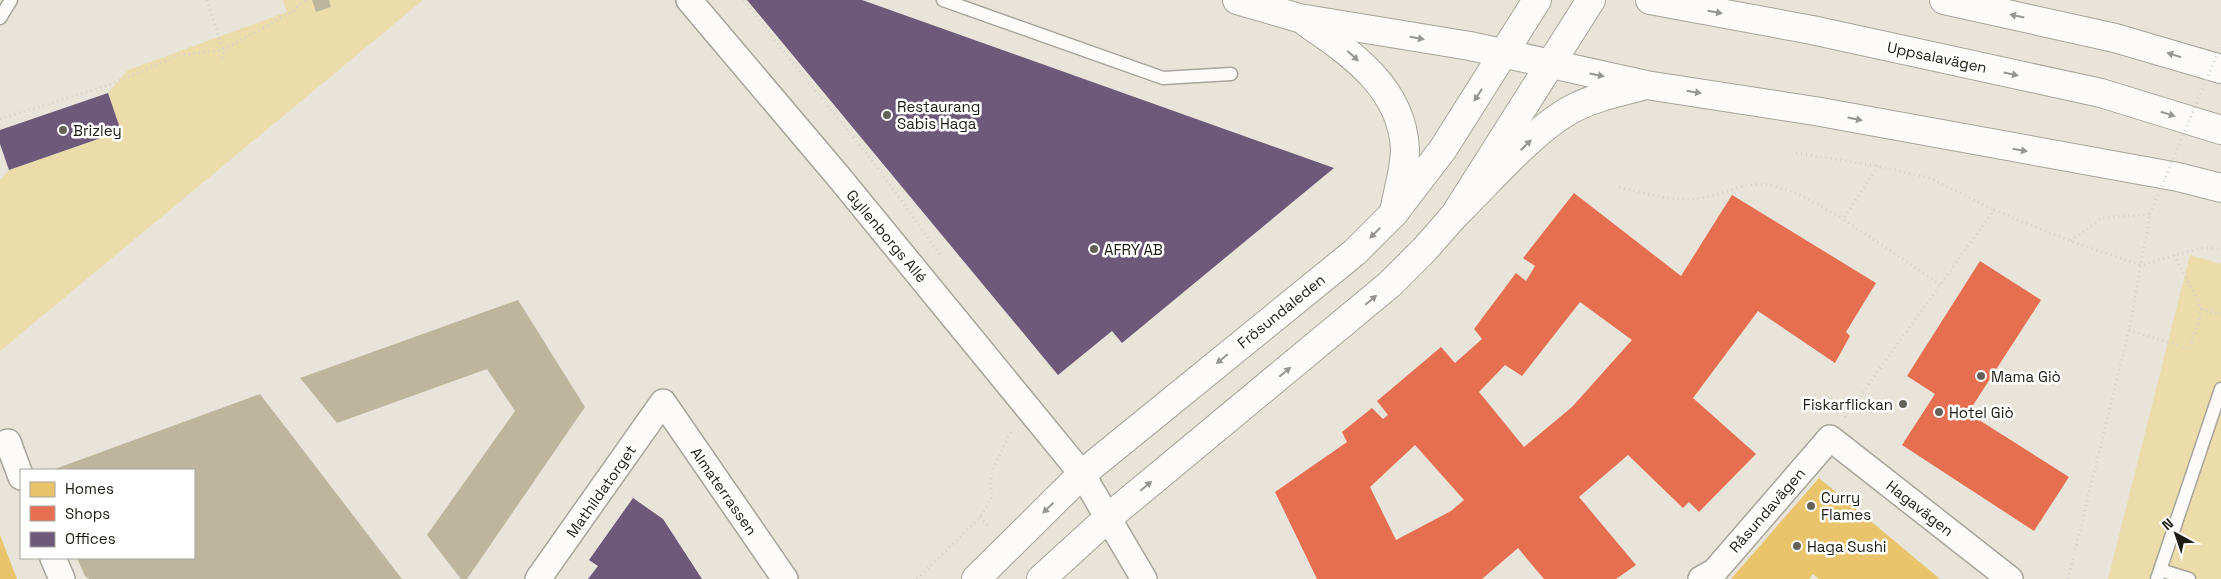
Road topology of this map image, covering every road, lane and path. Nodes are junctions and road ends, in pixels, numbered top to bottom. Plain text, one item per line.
1 (11, 0) edge
2 (207, 0) edge
3 (305, 0) edge
4 (689, 0) edge
5 (943, 0) edge
6 (1237, 0) edge
7 (1537, 0) edge
8 (1591, 0) edge
9 (1650, 0) edge
10 (1944, 0) edge
11 (0, 18) edge
12 (1300, 18) junction
13 (1511, 42) junction
14 (2221, 45) edge
15 (223, 50) junction
16 (223, 60) dead end
17 (1549, 65) junction
18 (2221, 69) edge
19 (1231, 74) dead end
20 (1646, 85) junction
21 (0, 119) edge
22 (2221, 130) edge
23 (1796, 153) dead end
24 (1878, 166) junction
25 (1619, 188) dead end
26 (2221, 188) edge
27 (1994, 210) junction
28 (1394, 213) junction
29 (2150, 214) junction
30 (1454, 216) junction
31 (1843, 219) junction
32 (2070, 241) junction
33 (2221, 249) edge
34 (2174, 255) junction
35 (2140, 265) junction
36 (1941, 285) junction
37 (2202, 309) junction
38 (2221, 315) edge
39 (2129, 330) junction
40 (2221, 389) edge
41 (663, 402) joint
42 (1830, 438) junction
43 (4, 444) edge
44 (997, 459) dead end
45 (20, 474) edge
46 (1082, 474) junction
47 (980, 517) junction
48 (1109, 517) junction
49 (993, 532) dead end
50 (53, 559) edge
51 (2159, 575) edge
52 (62, 579) edge
53 (538, 579) edge
54 (785, 579) edge
55 (917, 579) edge
56 (976, 579) edge
57 (1041, 579) edge
58 (1144, 579) edge
59 (1701, 579) edge
60 (2010, 579) edge
61 (2068, 579) edge
62 (2189, 579) edge

1 - 11 lane
2 - 15 path
3 - 15 path
4 - 46 street, Gyllenborgs Allé
5 - 19 lane
6 - 12 main road
7 - 13 main road, Frösundaleden
8 - 17 main road
9 -> 22 main road, Uppsalavägen
18 -> 10 main road
12 -> 13 main road
12 -> 28 main road
13 - 17 main road
13 -> 28 main road, Frösundaleden
14 - 29 path, bridge
15 - 16 path
15 - 21 path
17 -> 20 main road
17 - 30 main road
20 -> 26 main road
30 -> 20 main road
23 - 24 path
24 - 27 path
24 - 31 path
25 - 31 path
27 - 32 path
27 - 36 path
28 -> 46 main road, Frösundaleden
29 - 32 path
29 - 35 path
48 -> 30 main road
31 - 36 path
32 - 35 path
33 - 34 path
34 - 35 path
34 - 37 path
35 - 39 path
36 - 42 path
37 - 38 path
37 - 39 path
39 - 61 path
40 - 51 lane
41 - 53 street, Mathildatorget
41 - 54 street, Almaterrassen
42 - 59 street, Råsundavägen
42 - 60 street, Hagavägen
43 - 45 street
44 - 47 path
46 - 48 street
46 -> 56 main road, Frösundaleden
47 - 49 path
47 - 55 path
48 - 57 main road
48 - 58 street
50 - 52 street
51 - 62 lane

